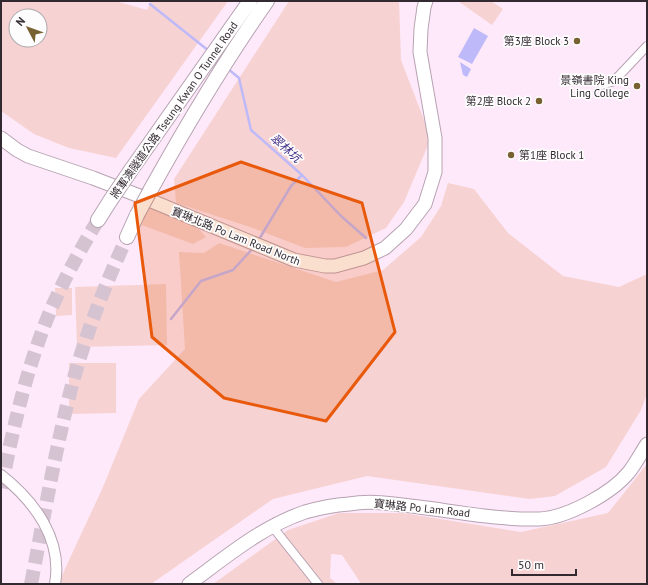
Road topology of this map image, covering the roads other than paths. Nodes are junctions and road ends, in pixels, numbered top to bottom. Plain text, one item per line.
1 (250, 1) edge
2 (267, 1) edge
3 (426, 1) edge
4 (647, 46) edge
5 (602, 85) dead end
6 (1, 138) edge
7 (98, 220) tunnel mouth
8 (127, 237) tunnel mouth
9 (647, 444) edge
10 (1, 475) edge
11 (272, 526) junction
12 (55, 584) edge
13 (189, 584) edge
14 (318, 584) edge

1 - 7 highway, 將軍澳隧道公路 Tseung Kwan O Tunnel Road, bridge
2 - 8 highway, 將軍澳隧道公路 Tseung Kwan O Tunnel Road, bridge
3 - 6 main road, 寶琳北路 Po Lam Road North
4 - 5 street
9 - 11 main road, 寶琳路 Po Lam Road
10 - 12 street
11 - 13 main road, 寶琳路 Po Lam Road
11 - 14 street

